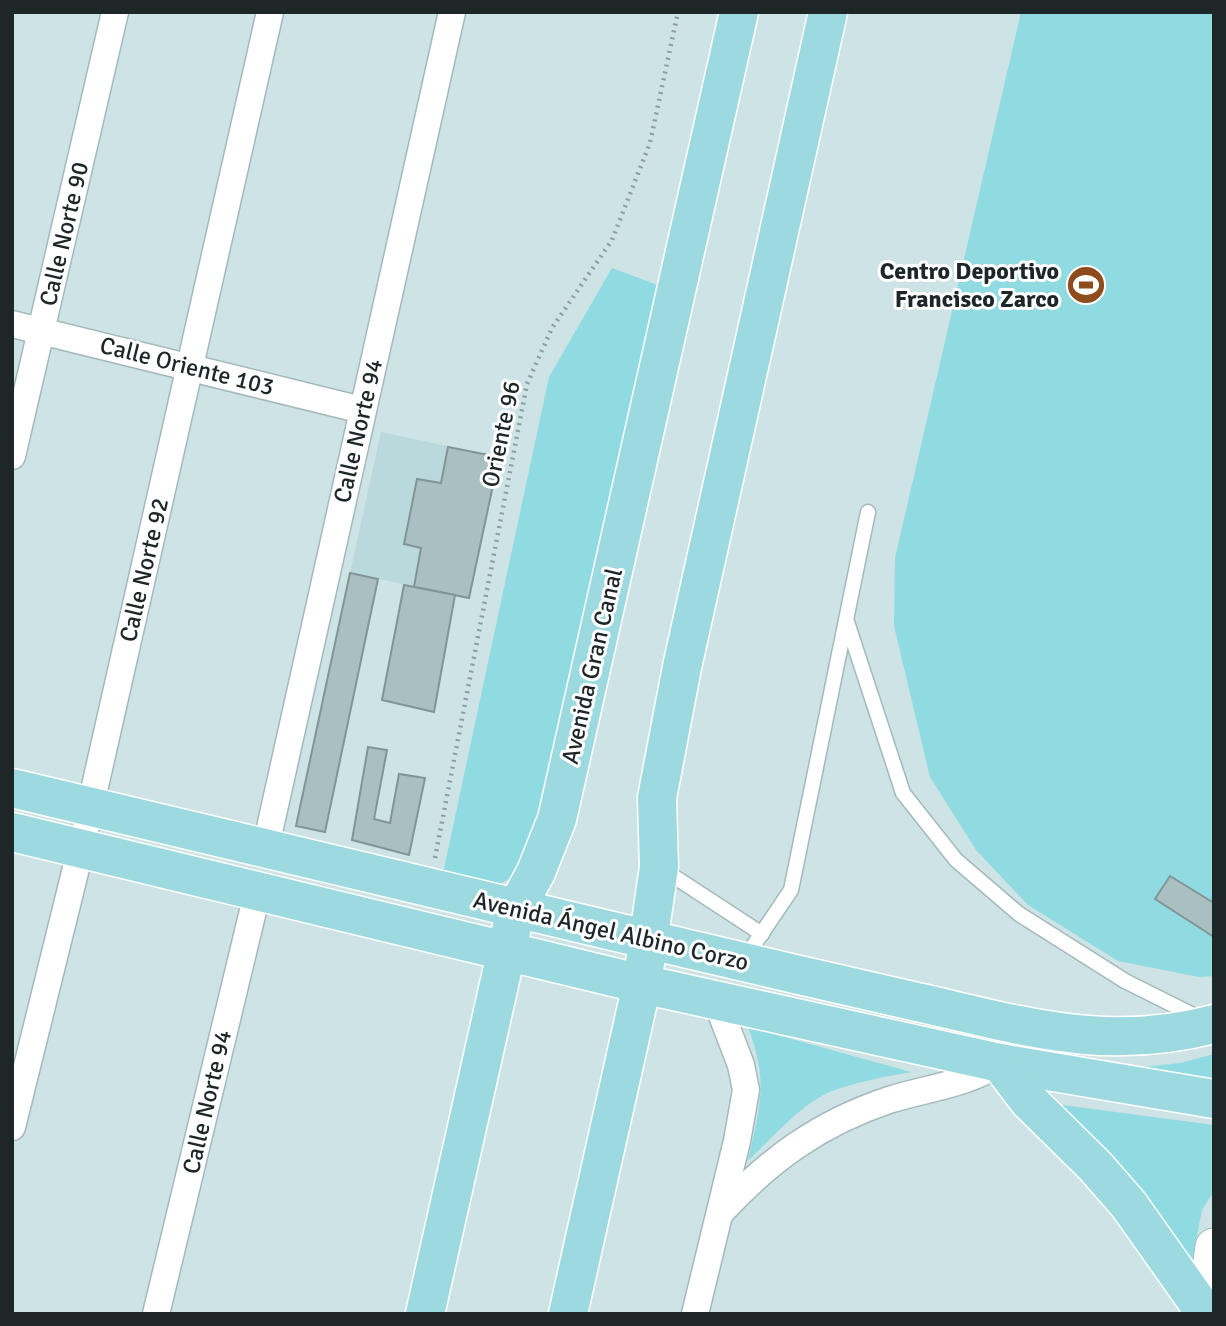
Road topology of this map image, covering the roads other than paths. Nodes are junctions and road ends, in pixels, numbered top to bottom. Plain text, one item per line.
1 (115, 12) edge
2 (270, 12) edge
3 (452, 12) edge
4 (739, 12) edge
5 (828, 12) edge
6 (12, 324) edge
7 (42, 330) junction
8 (189, 366) junction
9 (362, 410) junction
10 (12, 456) edge
11 (868, 512) dead end
12 (846, 622) junction
13 (12, 788) edge
14 (90, 807) junction
15 (12, 832) edge
16 (81, 848) junction
17 (265, 850) junction
18 (659, 867) junction
19 (258, 890) junction
20 (516, 909) junction
21 (649, 940) junction
22 (752, 948) junction
23 (506, 953) junction
24 (642, 984) junction
25 (716, 1000) junction
26 (1213, 1024) edge
27 (1000, 1063) junction
28 (1214, 1099) edge
29 (12, 1127) edge
30 (720, 1213) junction
31 (1214, 1247) edge
32 (156, 1314) edge
33 (425, 1314) edge
34 (568, 1314) edge
35 (695, 1314) edge
36 (1206, 1314) edge
37 (1213, 1314) edge

1 - 7 street, Calle Norte 90
2 - 8 street, Calle Norte 92
3 - 9 street, Calle Norte 94
4 - 20 main road, Avenida Gran Canal
5 - 18 main road
6 - 7 street, Calle Oriente 103
7 - 8 street, Calle Oriente 103
7 - 10 street, Calle Norte 90
8 - 9 street, Calle Oriente 103
8 - 14 street, Calle Norte 92
9 - 17 street, Calle Norte 94
11 - 12 lane
12 - 22 lane
12 - 26 lane
13 - 14 main road, Avenida Ángel Albino Corzo
14 - 16 street, Calle Norte 92
14 - 17 main road, Avenida Ángel Albino Corzo
15 - 16 main road, Avenida Ángel Albino Corzo
16 - 19 main road, Avenida Ángel Albino Corzo
16 - 29 street, Calle Norte 92
17 - 20 main road, Avenida Ángel Albino Corzo
18 - 21 main road
18 - 22 lane
19 - 23 main road, Avenida Ángel Albino Corzo
19 - 32 street, Calle Norte 94
20 - 21 main road, Avenida Ángel Albino Corzo
20 - 23 main road, Avenida Gran Canal
21 - 22 main road, Avenida Ángel Albino Corzo
21 - 24 main road
22 - 26 main road, Avenida Ángel Albino Corzo
23 - 24 main road, Avenida Ángel Albino Corzo
23 - 33 main road, Avenida Gran Canal
24 - 25 main road, Avenida Ángel Albino Corzo
24 - 34 main road
25 - 27 main road, Avenida Ángel Albino Corzo
25 - 30 street
27 - 28 main road, Avenida Ángel Albino Corzo
27 - 30 street
27 - 36 main road
30 - 35 street
31 - 37 street

